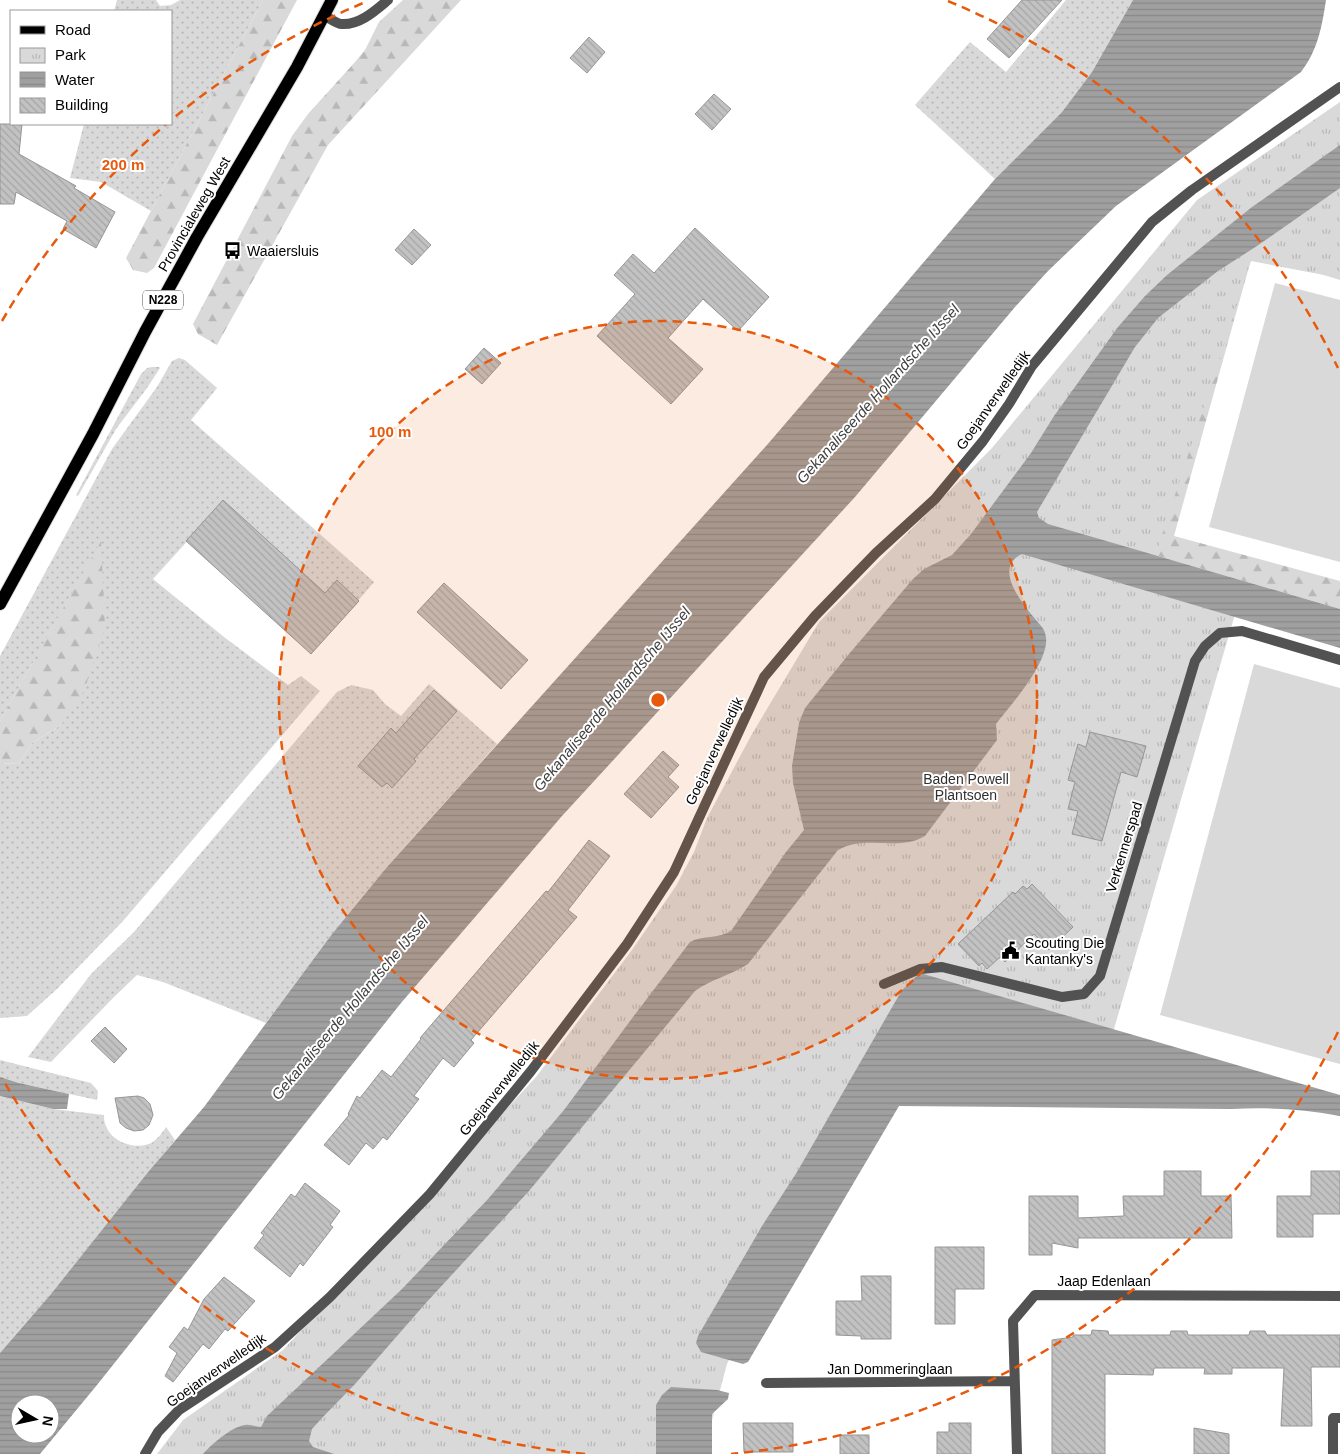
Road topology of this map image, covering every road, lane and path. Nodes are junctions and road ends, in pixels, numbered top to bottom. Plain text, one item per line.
1 (332, 0) edge
2 (388, 0) edge
3 (324, 16) junction
4 (1340, 87) edge
5 (0, 604) edge
6 (1340, 660) edge
7 (884, 984) dead end
8 (1340, 1296) edge
9 (1014, 1381) junction
10 (766, 1383) dead end
11 (1337, 1418) edge
12 (145, 1454) edge
13 (1016, 1454) edge
14 (1334, 1454) edge

1 - 3 main road, Provincialeweg West / N228
2 - 3 street
3 - 5 main road, Provincialeweg West / N228
4 - 12 street, Goejanverwelledijk
6 - 7 street, Verkennerspad
8 - 9 street, Jaap Edenlaan
9 - 10 street, Jan Dommeringlaan
9 - 13 street, Jaap Edenlaan
11 - 14 street

